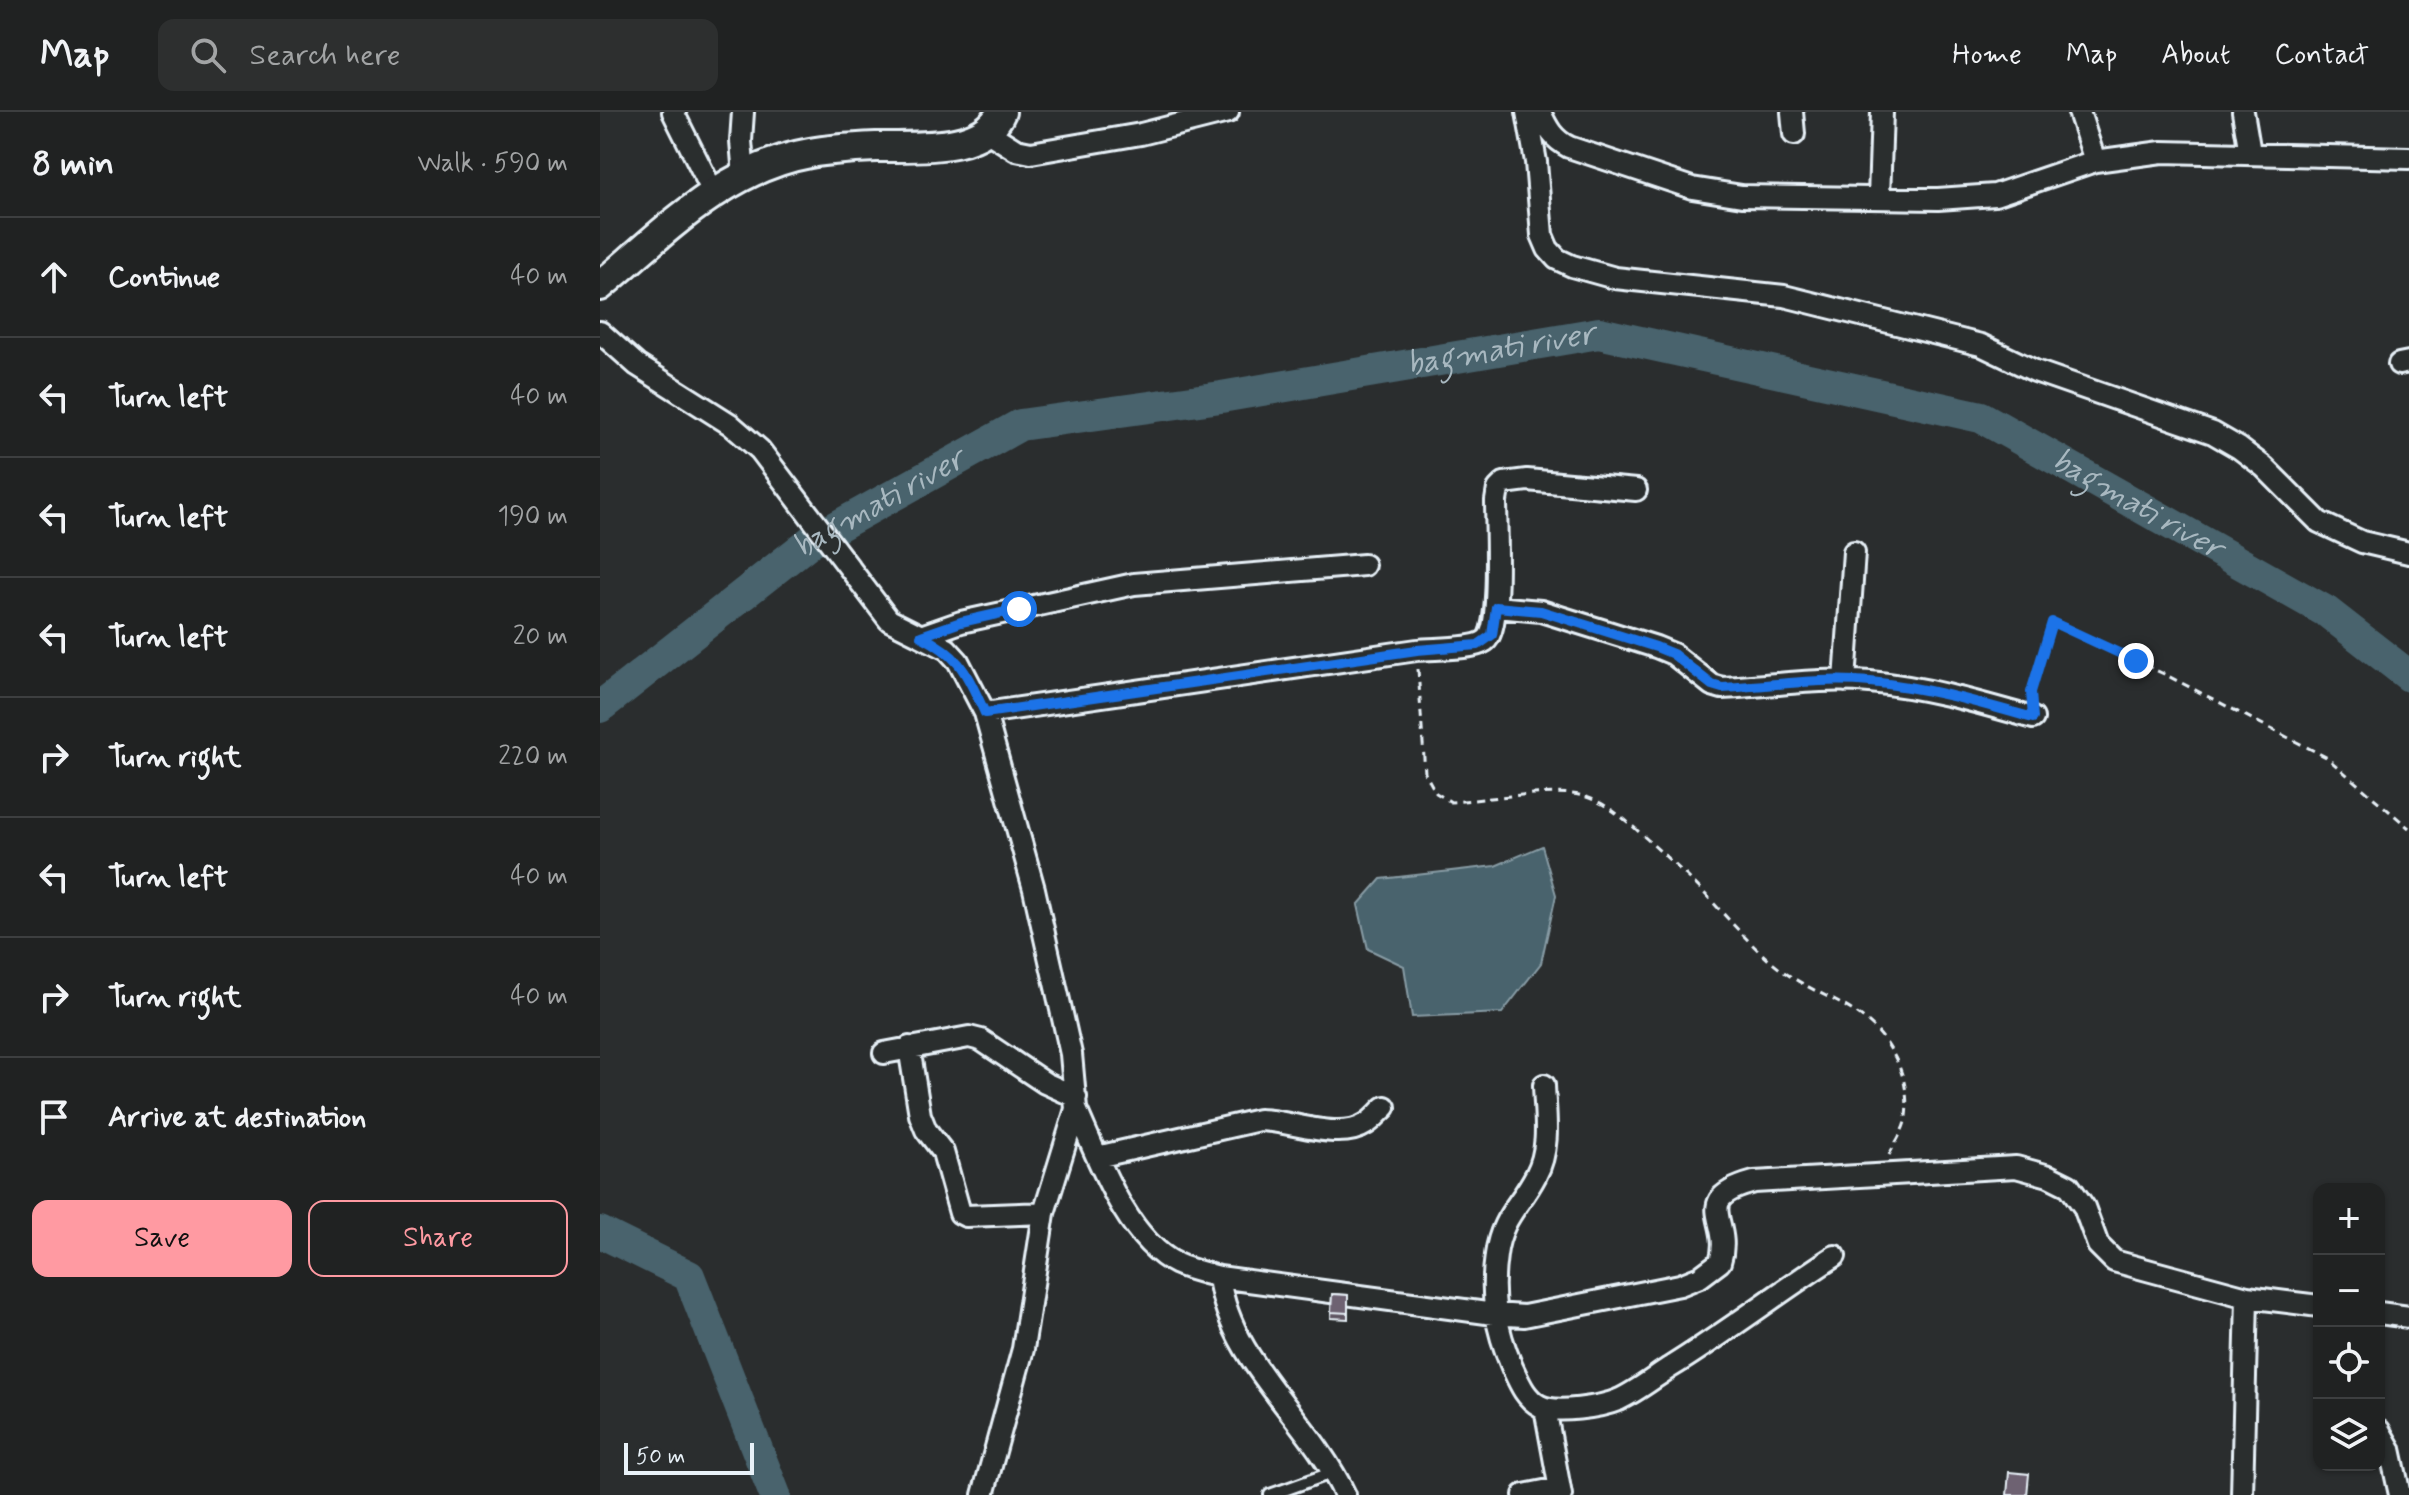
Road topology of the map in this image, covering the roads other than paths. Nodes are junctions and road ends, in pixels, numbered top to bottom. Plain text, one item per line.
1 (673, 112) edge
2 (743, 112) edge
3 (1228, 112) edge
4 (1527, 112) edge
5 (1540, 112) edge
6 (1792, 112) edge
7 (1882, 112) edge
8 (2079, 112) edge
9 (2243, 112) edge
10 (994, 121) edge
11 (1794, 134) dead end
12 (2250, 153) junction
13 (2409, 158) edge
14 (2095, 161) junction
15 (744, 176) junction
16 (713, 192) junction
17 (1879, 197) junction
18 (600, 286) edge
19 (600, 332) edge
20 (1636, 490) dead end
21 (1854, 552) dead end
22 (2409, 553) edge
23 (1364, 565) dead end
24 (1496, 607) junction
25 (921, 636) junction
26 (1845, 681) junction
27 (985, 713) junction
28 (2033, 718) road end
29 (909, 1047) junction
30 (884, 1053) dead end
31 (1544, 1085) dead end
32 (1076, 1103) junction
33 (1385, 1107) dead end
34 (1097, 1157) junction
35 (1044, 1213) junction
36 (1835, 1256) dead end
37 (1219, 1277) junction
38 (2247, 1297) junction
39 (2313, 1305) edge
40 (1494, 1314) junction
41 (2385, 1314) edge
42 (2409, 1317) edge
43 (1545, 1408) junction
44 (2385, 1440) edge
45 (1334, 1472) junction
46 (1560, 1492) edge
47 (983, 1495) edge
48 (1270, 1495) edge
49 (1345, 1495) edge
50 (1524, 1495) edge
51 (2242, 1495) edge
52 (2400, 1495) edge

1 - 16 street
2 - 15 street
3 - 10 street
4 - 22 street
5 - 17 street
6 - 11 street
7 - 17 street
8 - 14 street
9 - 12 street
10 - 15 street
12 - 13 street
12 - 14 street
14 - 17 street
15 - 16 street
16 - 18 street
19 - 25 street
20 - 24 street
21 - 26 street
23 - 25 street
24 - 26 street
24 - 27 street
25 - 27 street
26 - 28 street
27 - 32 street
29 - 30 street
29 - 32 street
29 - 35 street
31 - 40 street
32 - 34 street
32 - 35 street
33 - 34 street
34 - 37 street
35 - 47 street
36 - 43 street
37 - 40 street
37 - 45 street
38 - 39 street
38 - 40 street
38 - 51 street
40 - 43 street
41 - 42 street
43 - 46 street
44 - 52 street
45 - 48 lane
45 - 49 street
46 - 50 street

